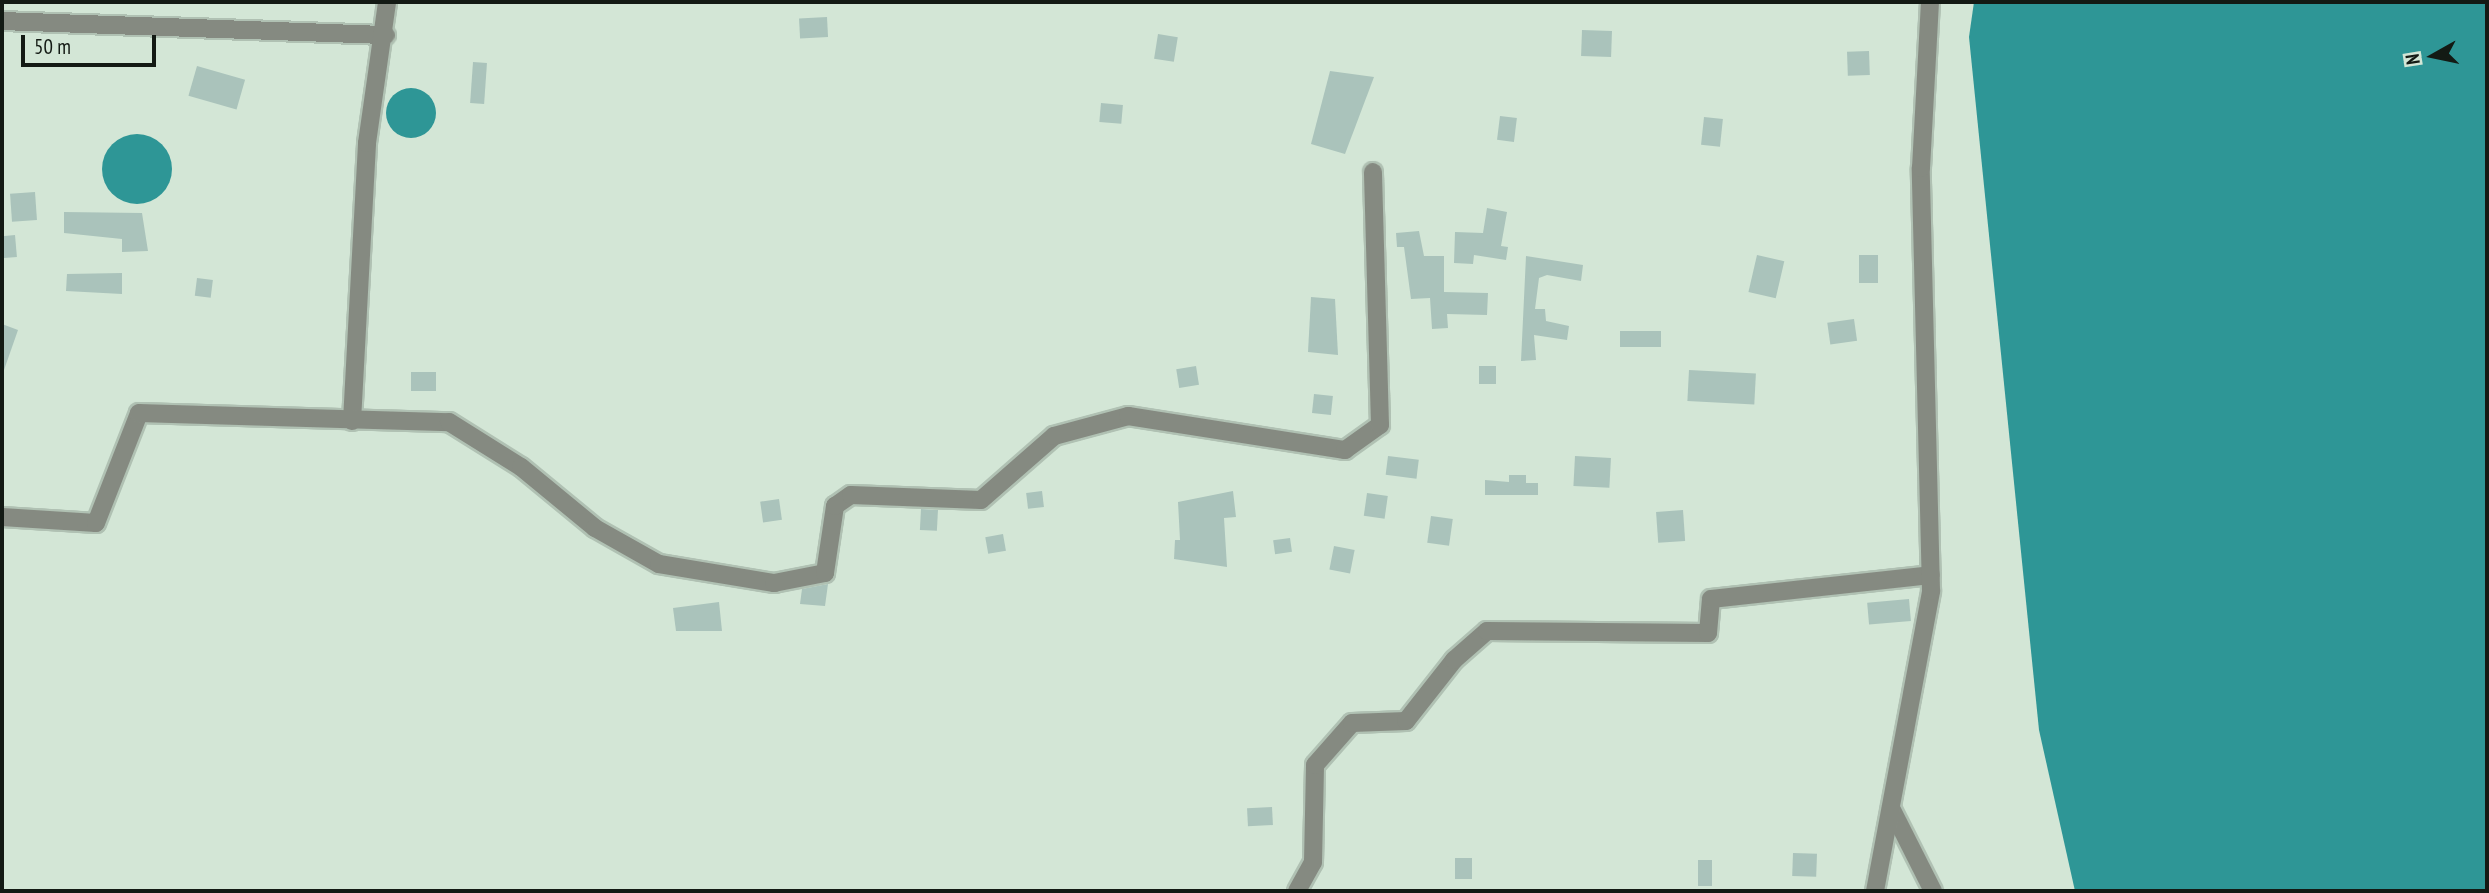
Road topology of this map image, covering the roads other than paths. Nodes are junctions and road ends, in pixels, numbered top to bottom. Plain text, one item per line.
1 (387, 2) edge
2 (1930, 2) edge
3 (2, 21) edge
4 (386, 35) junction
5 (1373, 172) dead end
6 (352, 421) junction
7 (2, 517) edge
8 (1931, 575) junction
9 (1891, 808) junction
10 (1297, 891) edge
11 (1875, 891) edge
12 (1933, 891) edge

1 - 4 street
2 - 8 street
3 - 4 street
4 - 6 street
5 - 6 street
6 - 7 street
8 - 9 street
8 - 10 street
9 - 11 street
9 - 12 street

